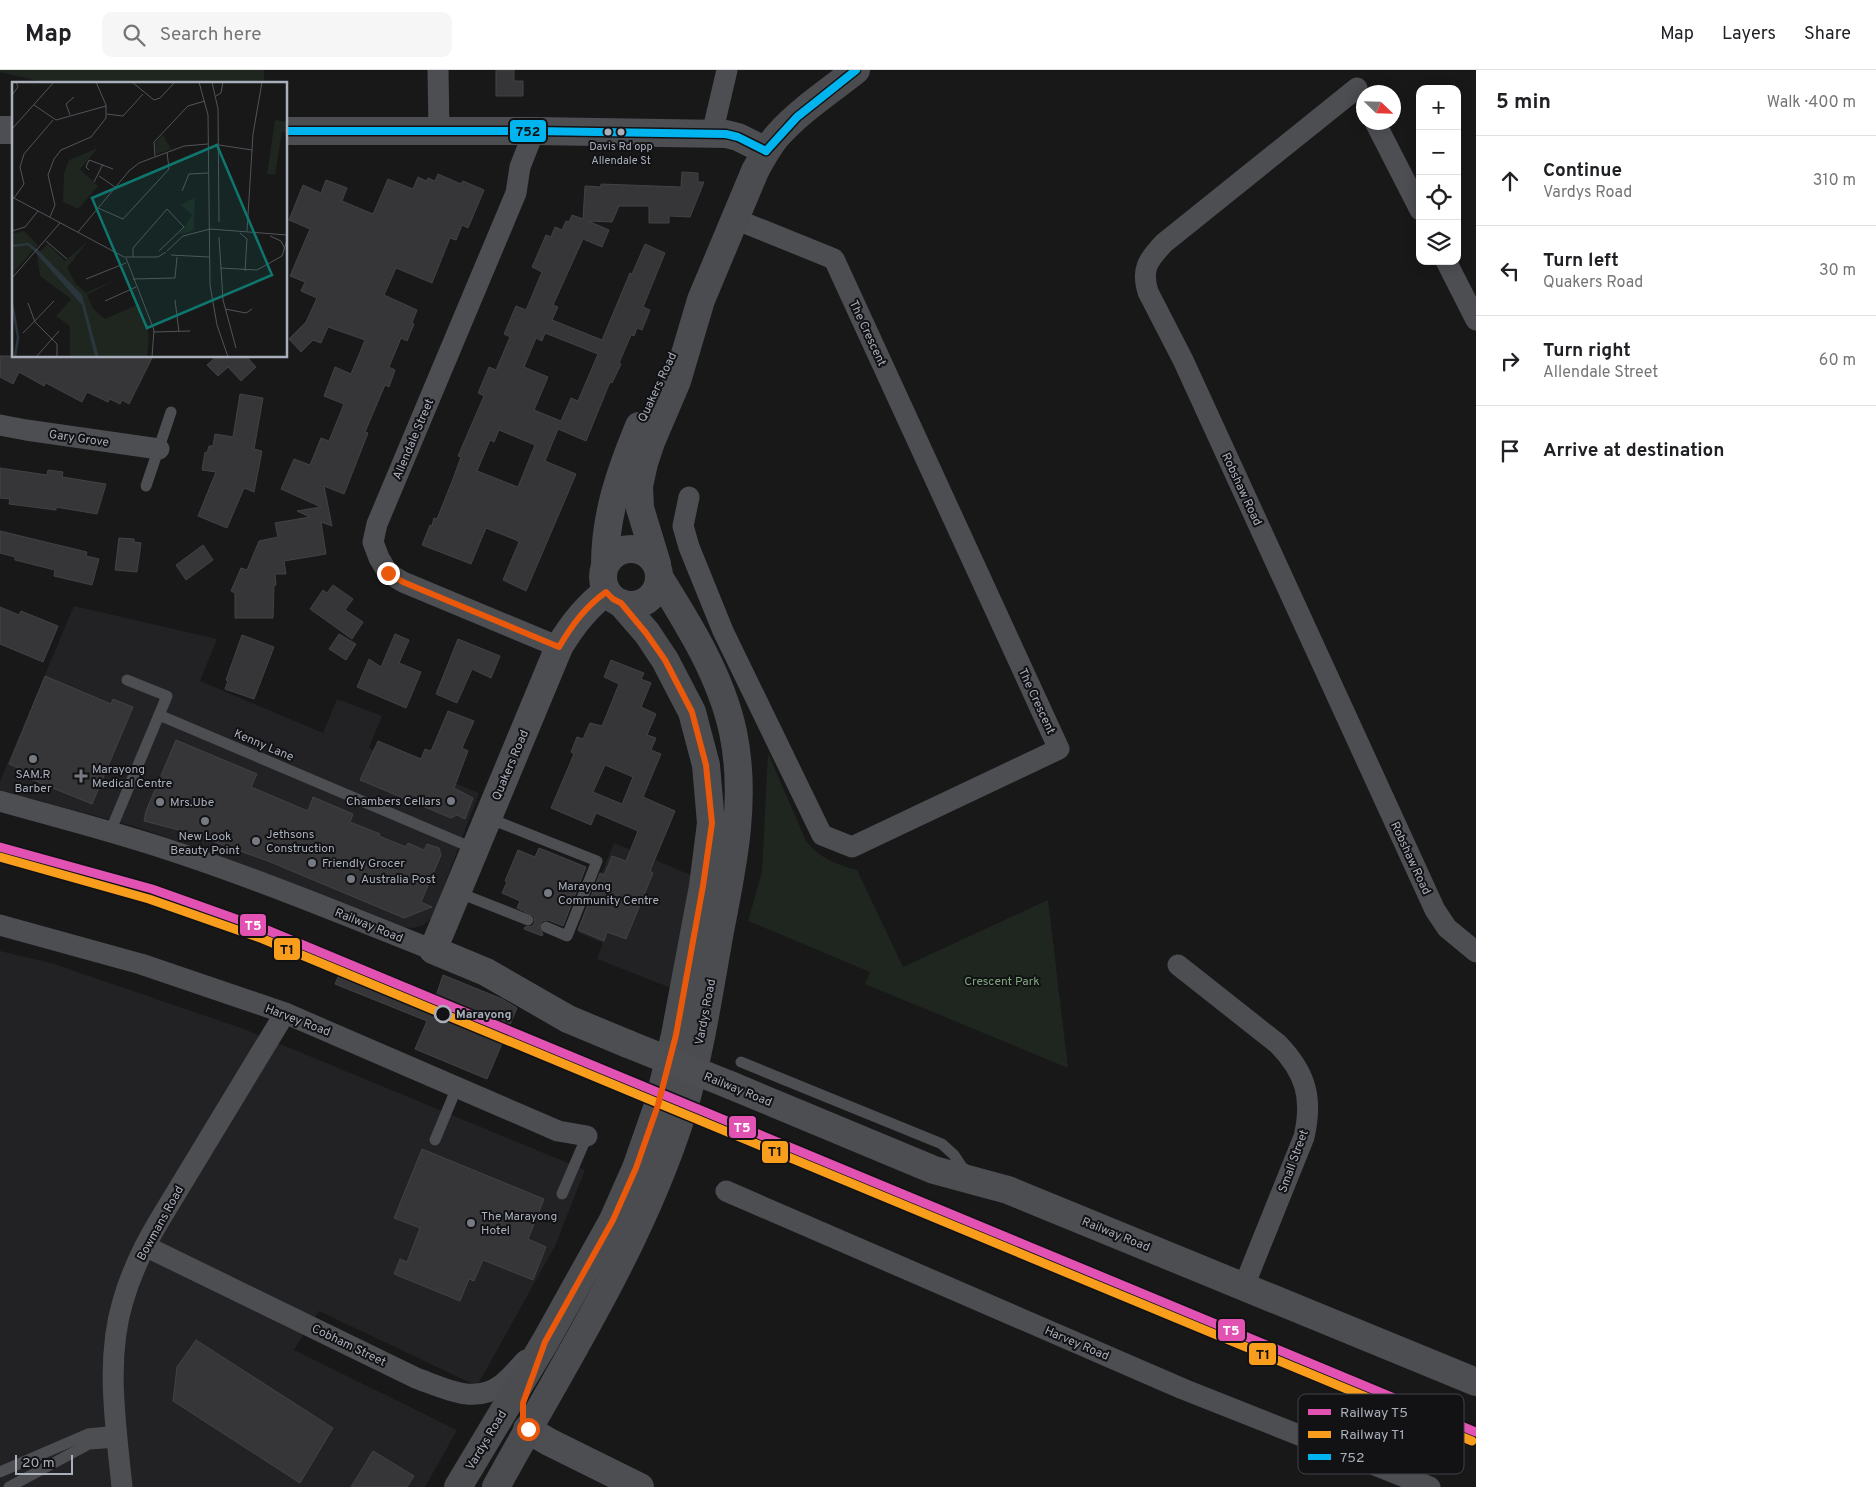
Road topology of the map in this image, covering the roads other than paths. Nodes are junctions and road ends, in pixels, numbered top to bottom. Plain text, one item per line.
1 (438, 70) edge
2 (728, 70) edge
3 (856, 70) edge
4 (1356, 86) edge
5 (1379, 130) edge
6 (288, 131) edge
7 (439, 131) junction
8 (534, 131) junction
9 (712, 134) junction
10 (766, 151) junction
11 (1416, 202) edge
12 (735, 219) junction
13 (1448, 265) edge
14 (702, 300) junction
15 (1476, 320) edge
16 (171, 412) dead end
17 (0, 425) edge
18 (159, 449) junction
19 (146, 486) dead end
20 (689, 497) dead end
21 (605, 565) junction
22 (658, 571) junction
23 (614, 598) junction
24 (559, 647) junction
25 (127, 680) dead end
26 (160, 715) junction
27 (0, 801) edge
28 (488, 818) junction
29 (110, 832) junction
30 (475, 849) junction
31 (457, 892) junction
32 (528, 920) dead end
33 (0, 925) edge
34 (546, 927) dead end
35 (433, 950) junction
36 (1476, 952) edge
37 (1178, 965) dead end
38 (285, 1013) junction
39 (457, 1087) junction
40 (587, 1136) joint
41 (435, 1140) dead end
42 (726, 1191) dead end
43 (562, 1194) dead end
44 (145, 1246) junction
45 (1244, 1286) junction
46 (545, 1342) junction
47 (1476, 1382) edge
48 (528, 1429) junction
49 (1298, 1435) edge
50 (118, 1436) junction
51 (0, 1472) edge
52 (1397, 1474) edge
53 (9, 1487) edge
54 (122, 1487) edge
55 (459, 1487) edge
56 (496, 1487) edge
57 (640, 1487) edge
58 (1430, 1487) edge

1 - 7 street
2 - 9 street
3 - 10 main road, Quakers Road
4 - 36 street, Robshaw Road
5 - 11 street
6 - 7 street
7 - 8 street
8 - 9 street
8 - 24 street, Allendale Street
9 - 10 street
10 - 12 main road, Quakers Road
12 - 14 main road, Quakers Road
12 - 20 street, The Crescent
13 - 15 street
14 - 21 main road, Quakers Road
14 - 22 main road, Quakers Road
16 - 18 lane
17 - 18 street, Gary Grove
18 - 19 lane
21 - 22 main road
21 - 23 main road
22 - 23 main road
22 - 48 main road, Vardys Road
23 - 24 street, Quakers Road
23 - 46 main road, Vardys Road
24 - 28 street, Quakers Road
25 - 26 lane
26 - 29 lane
26 - 30 lane, Kenny Lane
27 - 29 street, Railway Road
28 - 30 street, Quakers Road
28 - 34 lane
29 - 35 street, Railway Road
30 - 31 street, Quakers Road
31 - 32 lane
31 - 35 street, Quakers Road
33 - 38 street, Harvey Road
35 - 45 street, Railway Road, bridge
37 - 45 street, Small Street
38 - 39 street, Harvey Road
38 - 44 street, Bowmans Road
39 - 40 street, Harvey Road
39 - 41 lane
40 - 43 lane
42 - 49 street, Harvey Road
44 - 46 street, Cobham Street
44 - 50 street, Bowmans Road
45 - 47 street, Railway Road
46 - 48 main road, Vardys Road
46 - 55 main road, Vardys Road
48 - 55 main road, Vardys Road
48 - 56 main road, Vardys Road
48 - 57 street
50 - 51 lane
50 - 53 lane
50 - 54 street, Bowmans Road
52 - 58 street, Harvey Road

